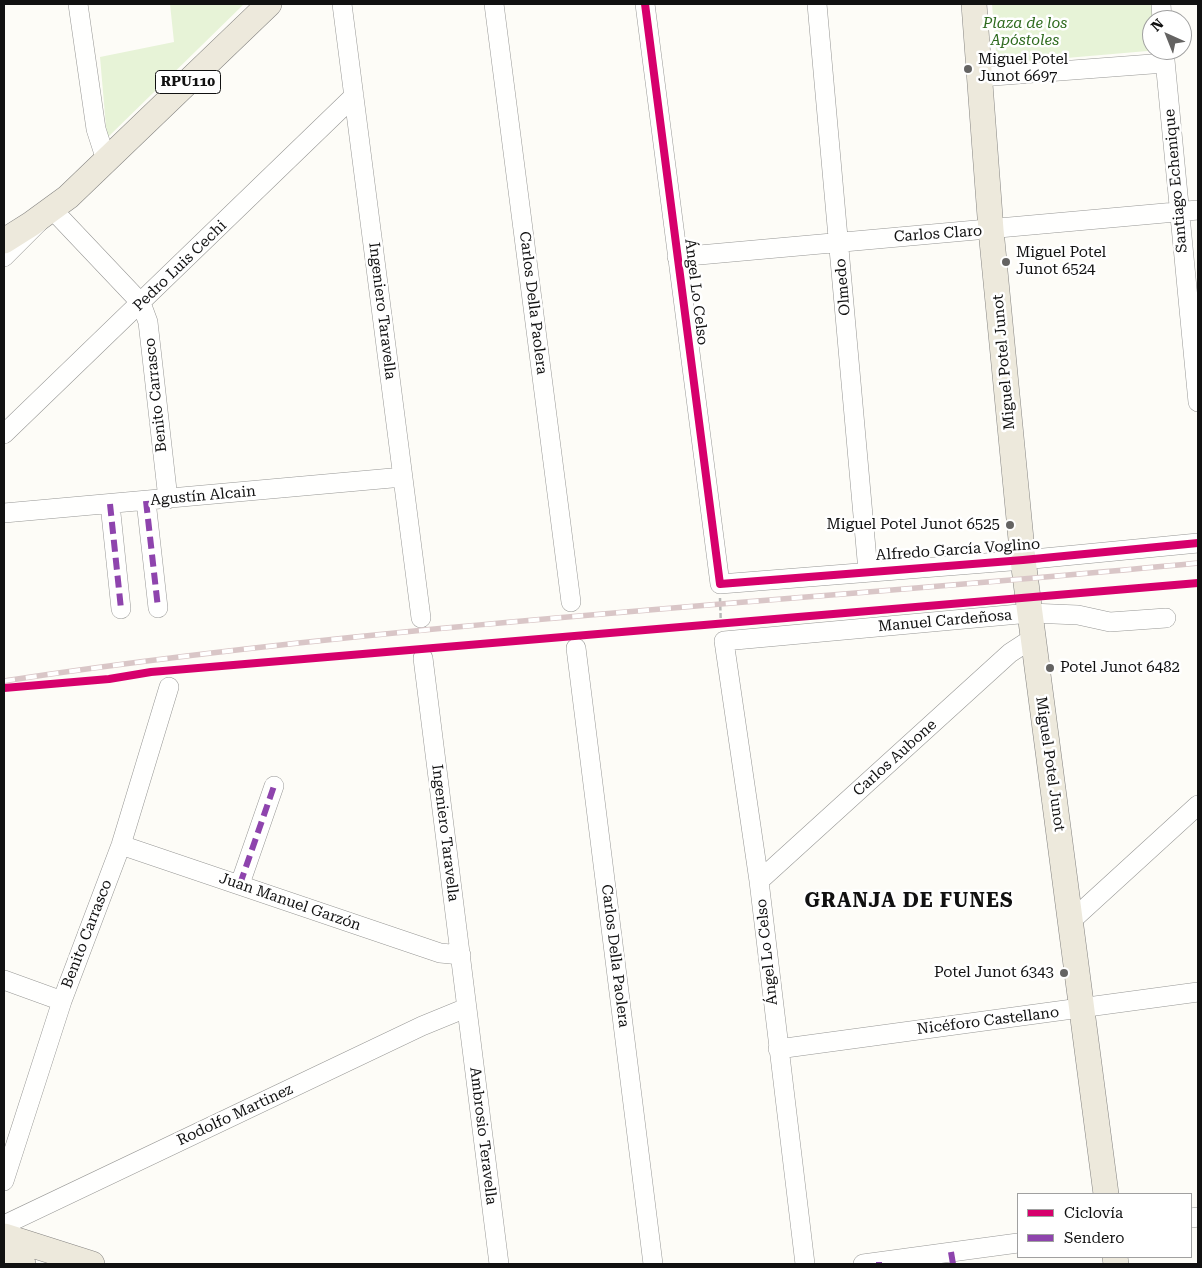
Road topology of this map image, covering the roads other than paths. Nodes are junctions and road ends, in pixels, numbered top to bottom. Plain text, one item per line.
1 (78, 4) edge
2 (269, 4) edge
3 (342, 4) edge
4 (494, 4) edge
5 (644, 4) edge
6 (817, 4) edge
7 (974, 4) edge
8 (1142, 59) edge
9 (1165, 60) edge
10 (980, 77) junction
11 (354, 96) junction
12 (106, 160) junction
13 (52, 209) junction
14 (1198, 210) edge
15 (1179, 213) junction
16 (992, 230) junction
17 (4, 241) edge
18 (838, 241) junction
19 (4, 257) edge
20 (678, 257) junction
21 (141, 303) junction
22 (1198, 402) edge
23 (4, 434) edge
24 (403, 477) junction
25 (168, 499) junction
26 (146, 501) junction
27 (110, 504) junction
28 (4, 513) edge
29 (1198, 543) edge
30 (1023, 560) junction
31 (868, 571) junction
32 (720, 584) joint
33 (571, 602) dead end
34 (158, 608) dead end
35 (121, 609) dead end
36 (1030, 613) junction
37 (421, 618) dead end
38 (1166, 618) dead end
39 (722, 632) joint
40 (1033, 638) junction
41 (576, 648) dead end
42 (423, 658) dead end
43 (169, 687) dead end
44 (274, 786) dead end
45 (1198, 805) edge
46 (121, 845) junction
47 (759, 881) junction
48 (240, 884) junction
49 (1071, 921) junction
50 (461, 955) junction
51 (4, 980) edge
52 (1198, 992) edge
53 (62, 1000) junction
54 (466, 1008) junction
55 (1083, 1009) junction
56 (778, 1049) junction
57 (4, 1181) edge
58 (1106, 1193) edge
59 (4, 1225) edge
60 (4, 1236) edge
61 (1017, 1242) edge
62 (4, 1245) edge
63 (41, 1247) junction
64 (4, 1258) edge
65 (952, 1258) edge
66 (23, 1264) edge
67 (92, 1264) edge
68 (499, 1264) edge
69 (653, 1264) edge
70 (805, 1264) edge
71 (873, 1264) edge

1 - 12 street
2 - 12 main road, RPU110
3 - 11 street, Ingeniero Taravella
4 - 33 street, Carlos Della Paolera
5 - 20 street, Ángel Lo Celso
6 - 18 street, Olmedo
7 - 10 main road, Miguel Potel Junot
8 - 10 street
9 - 15 street, Santiago Echenique
10 - 16 main road, Miguel Potel Junot
11 - 21 street, Pedro Luis Cechi
11 - 24 street, Ingeniero Taravella
12 - 13 main road, RPU110
13 - 17 main road, RPU110
13 - 19 street
13 - 21 street, Benito Carrasco
14 - 15 street, Carlos Claro
15 - 16 street, Carlos Claro
15 - 22 street, Santiago Echenique
16 - 18 street, Carlos Claro
16 - 30 main road, Miguel Potel Junot
18 - 20 street, Carlos Claro
18 - 31 street, Olmedo
20 - 32 street, Ángel Lo Celso
21 - 23 street, Pedro Luis Cechi
21 - 25 street, Benito Carrasco
24 - 25 street, Agustín Alcain
24 - 37 street, Ingeniero Taravella
25 - 26 street, Agustín Alcain
26 - 27 street, Agustín Alcain
26 - 34 street
27 - 28 street, Agustín Alcain
27 - 35 street
29 - 30 street, Alfredo García Voglino
30 - 31 street, Alfredo García Voglino
30 - 36 main road, Miguel Potel Junot
31 - 32 street, Alfredo García Voglino
36 - 38 street, Manuel Cardeñosa
36 - 39 street, Manuel Cardeñosa
36 - 40 main road, Miguel Potel Junot
39 - 47 street, Ángel Lo Celso
40 - 47 street, Carlos Aubone
40 - 49 main road, Miguel Potel Junot
41 - 69 street, Carlos Della Paolera
42 - 50 street, Ingeniero Taravella
43 - 46 street, Benito Carrasco
44 - 48 street
45 - 49 street
46 - 48 street, Juan Manuel Garzón
46 - 53 street, Benito Carrasco
47 - 56 street, Ángel Lo Celso
48 - 50 street, Juan Manuel Garzón
49 - 55 main road, Miguel Potel Junot
50 - 54 street, Ingeniero Taravella
51 - 53 street
52 - 55 street, Nicéforo Castellano
53 - 57 street, Benito Carrasco
54 - 59 street, Rodolfo Martinez
54 - 68 street, Ambrosio Teravella
55 - 56 street, Nicéforo Castellano
55 - 58 main road, Miguel Potel Junot
56 - 70 street, Ángel Lo Celso
60 - 63 main road
61 - 65 street
62 - 63 main road
63 - 67 main road
64 - 66 main road
65 - 71 street

